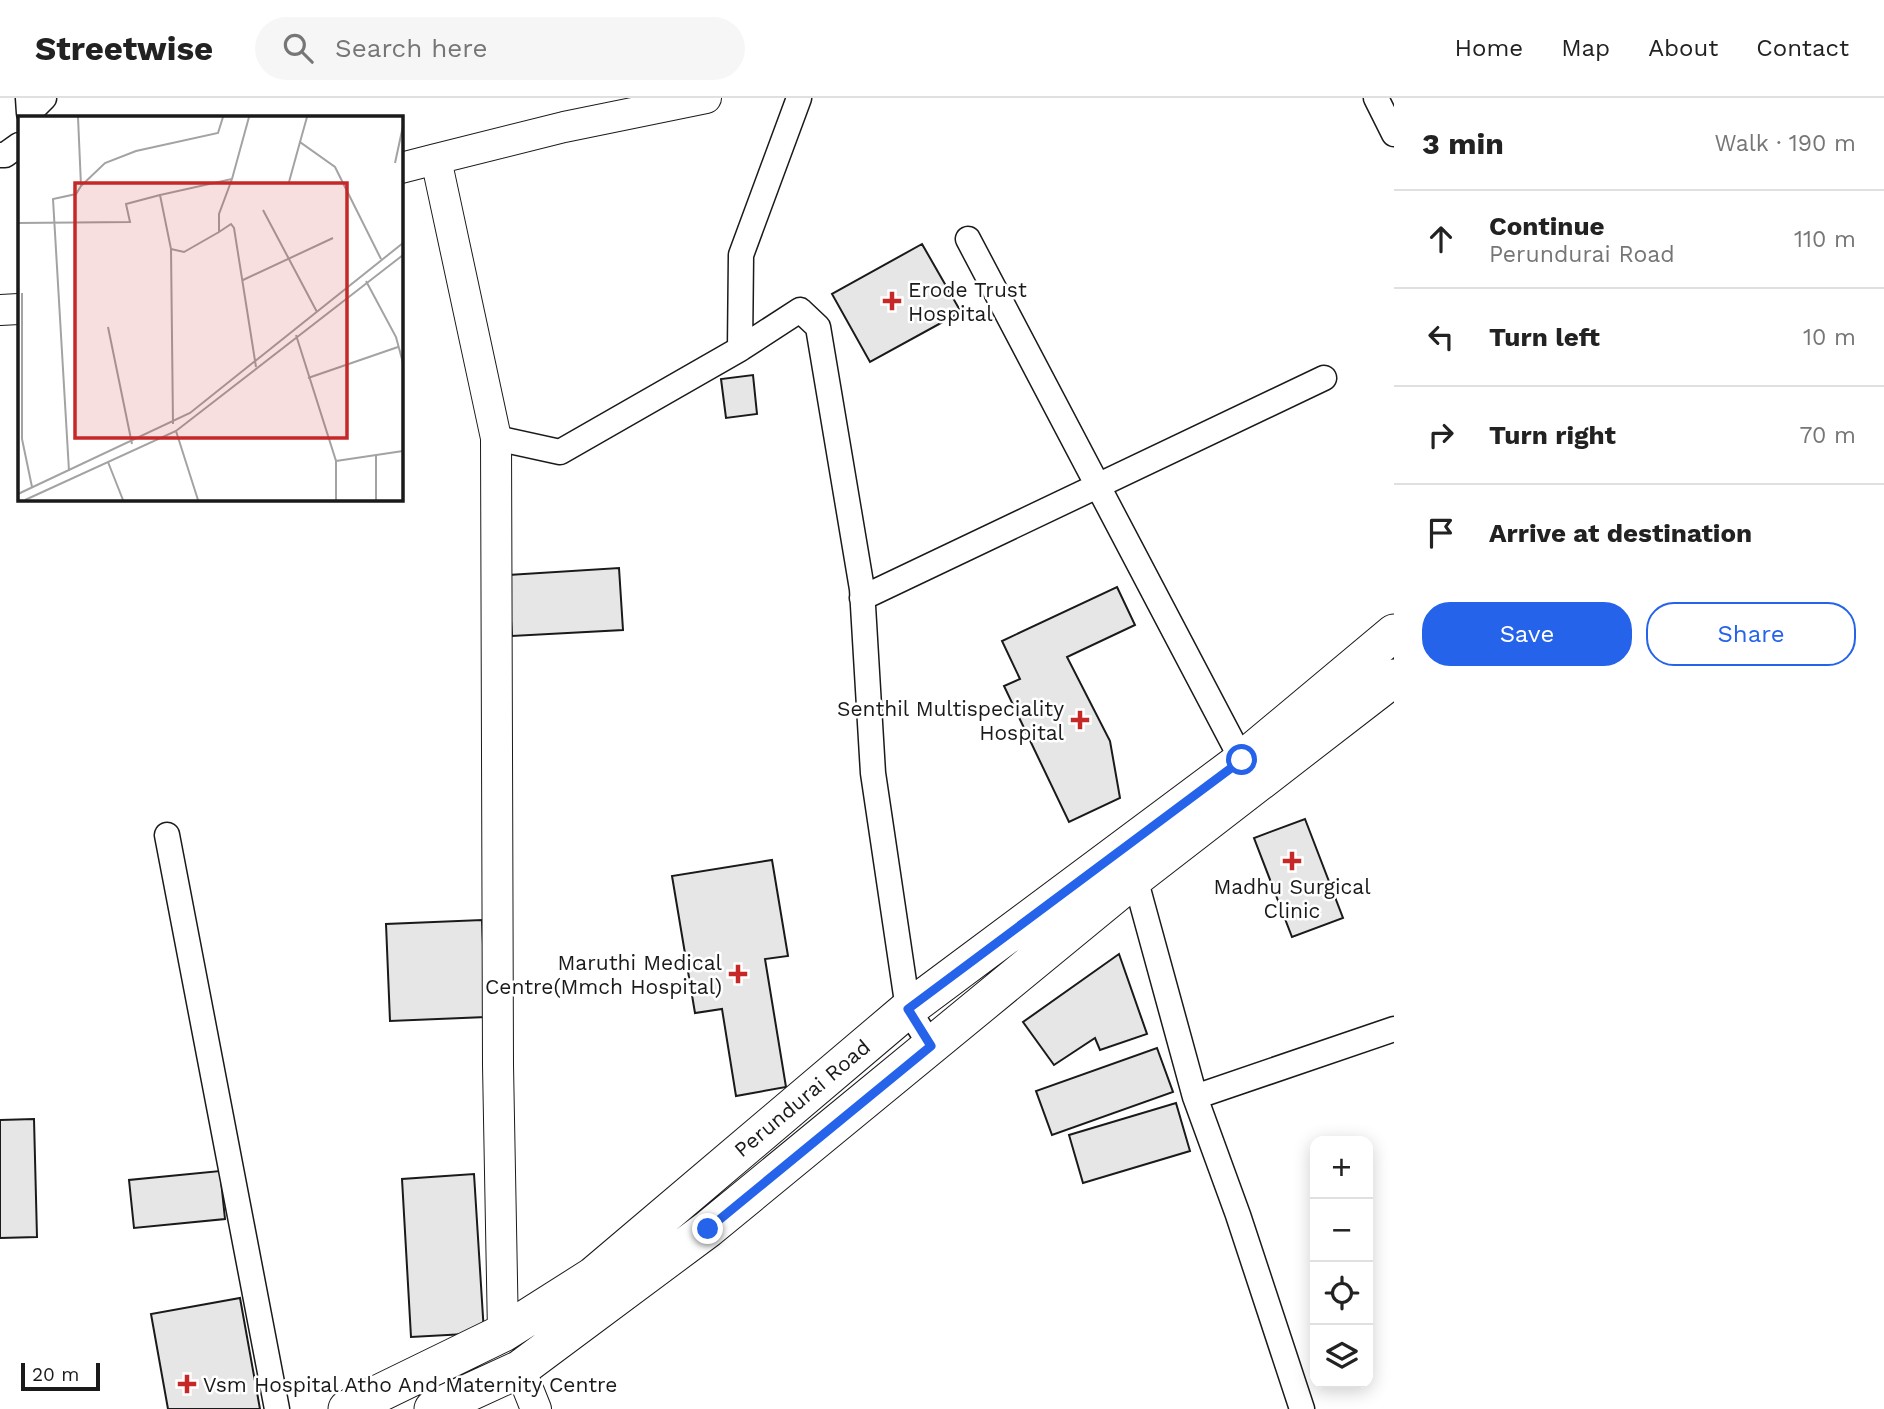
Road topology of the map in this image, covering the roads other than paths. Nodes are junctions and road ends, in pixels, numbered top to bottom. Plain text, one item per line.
1 (706, 98) edge
2 (799, 98) edge
3 (1376, 98) edge
4 (1394, 134) edge
5 (18, 146) edge
6 (0, 155) edge
7 (436, 159) junction
8 (402, 168) edge
9 (968, 239) dead end
10 (18, 309) edge
11 (0, 310) edge
12 (740, 349) junction
13 (1324, 378) dead end
14 (495, 438) junction
15 (1098, 484) junction
16 (862, 598) junction
17 (1394, 633) edge
18 (1394, 678) edge
19 (1242, 760) junction
20 (167, 835) dead end
21 (1135, 878) junction
22 (908, 1009) junction
23 (1394, 1030) edge
24 (931, 1046) junction
25 (1195, 1097) junction
26 (503, 1333) junction
27 (520, 1369) junction
28 (277, 1409) edge
29 (347, 1409) edge
30 (433, 1409) edge
31 (536, 1409) edge
32 (1302, 1409) edge

1 - 7 street
2 - 12 street
3 - 4 street
5 - 6 street
7 - 8 street
7 - 14 street
9 - 15 street
10 - 11 street
12 - 14 street
12 - 16 street
13 - 15 street
14 - 26 street
15 - 16 street
15 - 19 street
16 - 22 street
17 - 19 main road, Perundurai Road
18 - 21 main road
19 - 22 main road, Perundurai Road
20 - 28 street
21 - 24 main road
21 - 25 street
22 - 24 street
22 - 26 main road, Perundurai Road
23 - 25 street
24 - 27 main road
25 - 32 street
26 - 29 main road, Perundurai Road
27 - 30 main road
27 - 31 street

